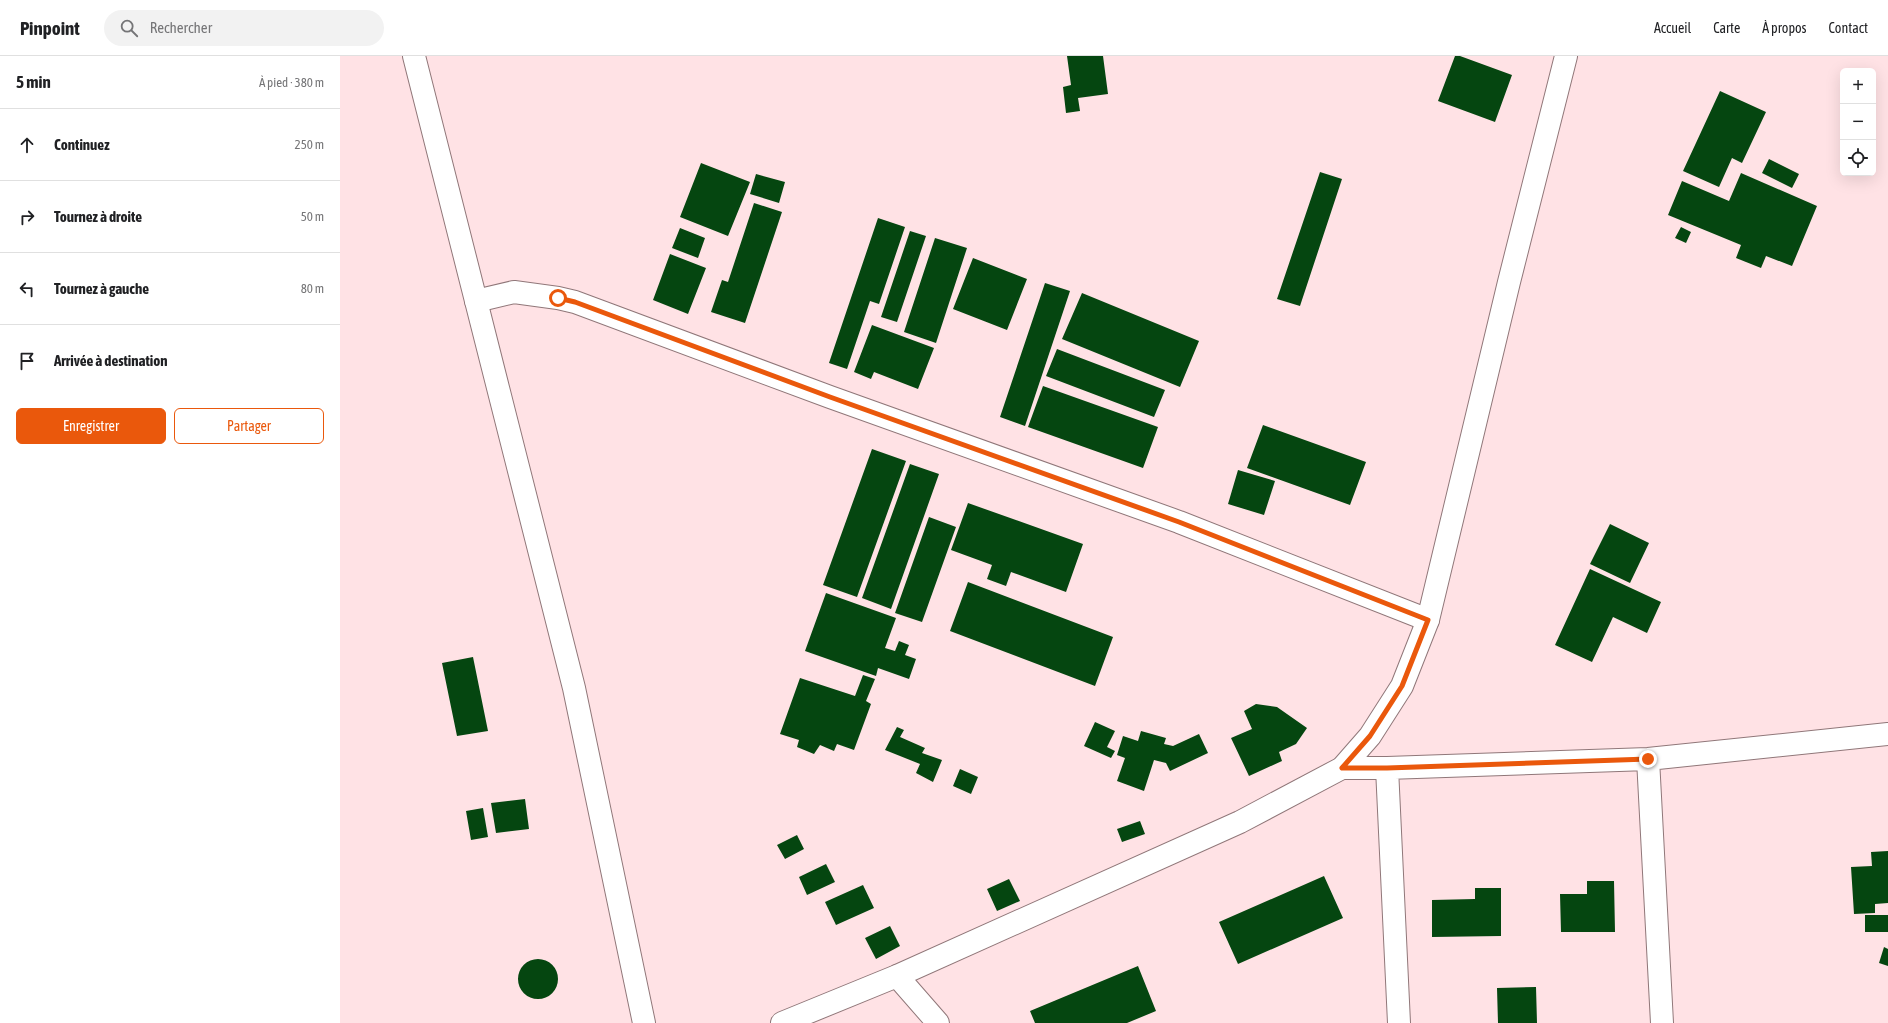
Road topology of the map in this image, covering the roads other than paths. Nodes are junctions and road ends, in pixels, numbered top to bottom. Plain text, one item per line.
1 (414, 56) edge
2 (1566, 56) edge
3 (476, 301) junction
4 (1428, 620) junction
5 (1888, 734) edge
6 (1648, 759) junction
7 (1342, 768) junction
8 (1387, 768) junction
9 (897, 976) junction
10 (644, 1023) edge
11 (782, 1023) edge
12 (938, 1023) edge
13 (1399, 1023) edge
14 (1662, 1023) edge

1 - 3 street
2 - 4 street
3 - 4 street
3 - 10 street
4 - 7 street
5 - 6 street
6 - 8 street
6 - 14 street
7 - 8 street
7 - 9 street
8 - 13 street
9 - 11 street
9 - 12 street

